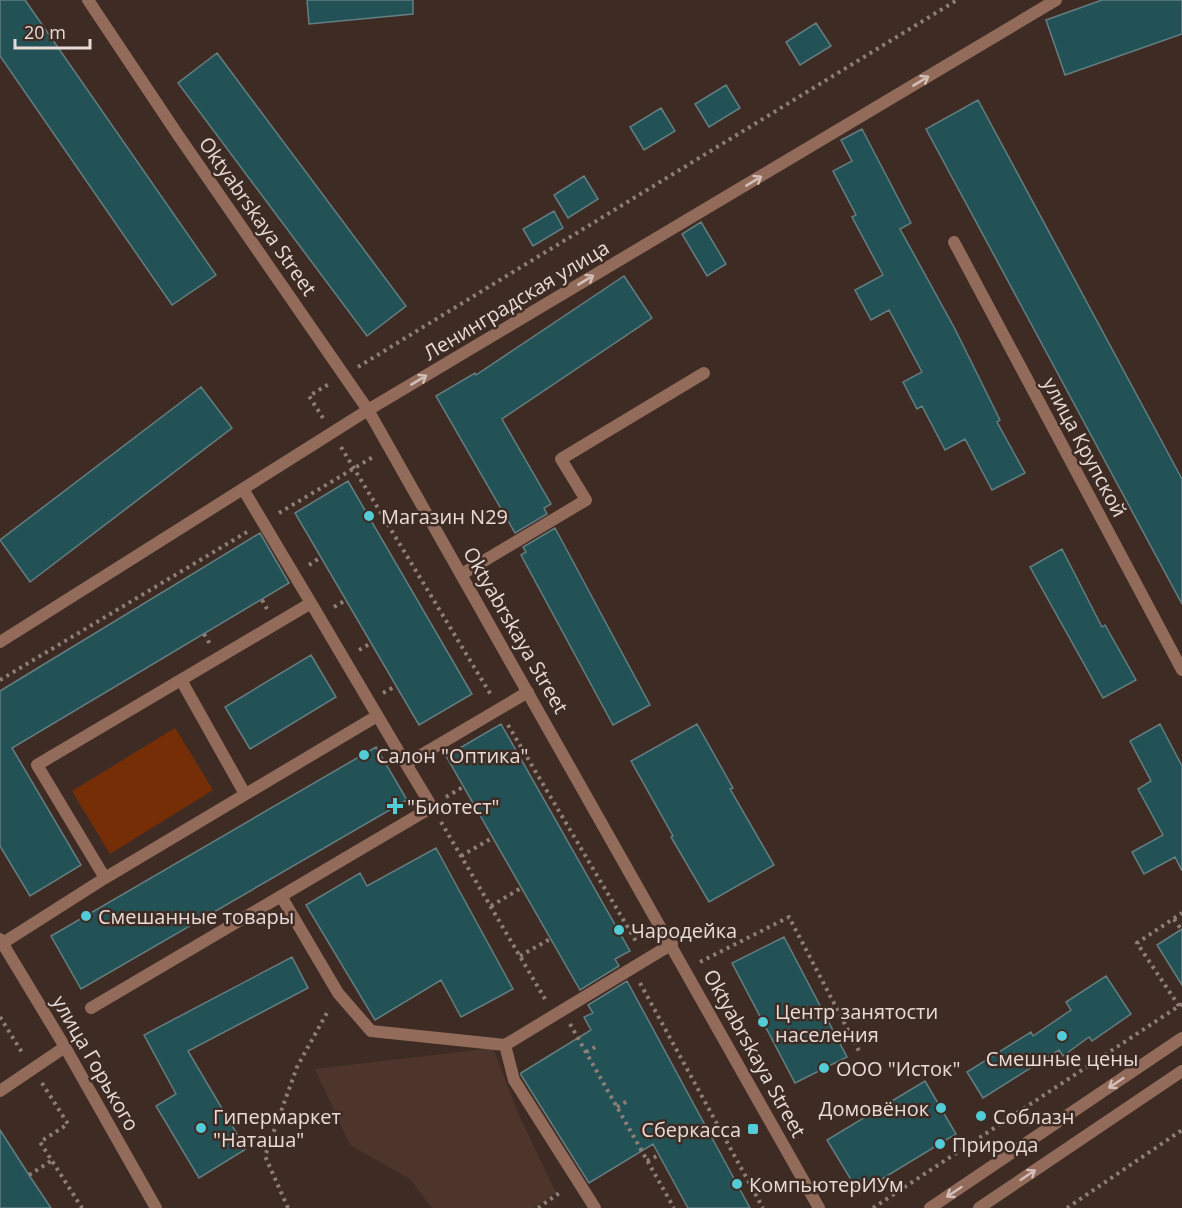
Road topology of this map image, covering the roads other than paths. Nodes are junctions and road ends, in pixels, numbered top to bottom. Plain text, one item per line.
1 (88, 0) edge
2 (1056, 0) edge
3 (954, 242) dead end
4 (704, 373) dead end
5 (368, 410) junction
6 (243, 489) junction
7 (462, 574) junction
8 (311, 603) junction
9 (0, 642) edge
10 (1182, 670) edge
11 (181, 680) junction
12 (528, 692) junction
13 (377, 716) junction
14 (406, 764) junction
15 (245, 794) junction
16 (105, 878) junction
17 (281, 896) junction
18 (1, 941) edge
19 (672, 944) junction
20 (91, 1008) dead end
21 (1182, 1038) edge
22 (505, 1045) junction
23 (65, 1047) junction
24 (1182, 1071) edge
25 (0, 1091) edge
26 (156, 1208) edge
27 (595, 1208) edge
28 (819, 1208) edge
29 (930, 1208) edge
30 (980, 1208) edge

1 - 5 street, Oktyabrskaya Street
5 -> 2 street, Ленинградская улица
3 - 10 street, улица Крупской
4 - 7 street
5 - 6 street, Ленинградская улица
5 - 7 street, Oktyabrskaya Street
6 - 8 street
6 - 9 street, Ленинградская улица
7 - 12 street, Oktyabrskaya Street
8 - 11 street
8 - 13 street
11 - 15 street
11 - 16 street
12 - 14 street
12 - 19 street, Oktyabrskaya Street
13 - 14 street
13 - 15 street
14 - 17 street
15 - 16 street
16 - 18 street
17 - 20 street
17 - 22 street
18 - 23 street, улица Горького
19 - 22 street
19 - 28 street, Oktyabrskaya Street
21 -> 29 street
22 - 27 street
23 - 25 street
23 - 26 street, улица Горького
30 -> 24 street

